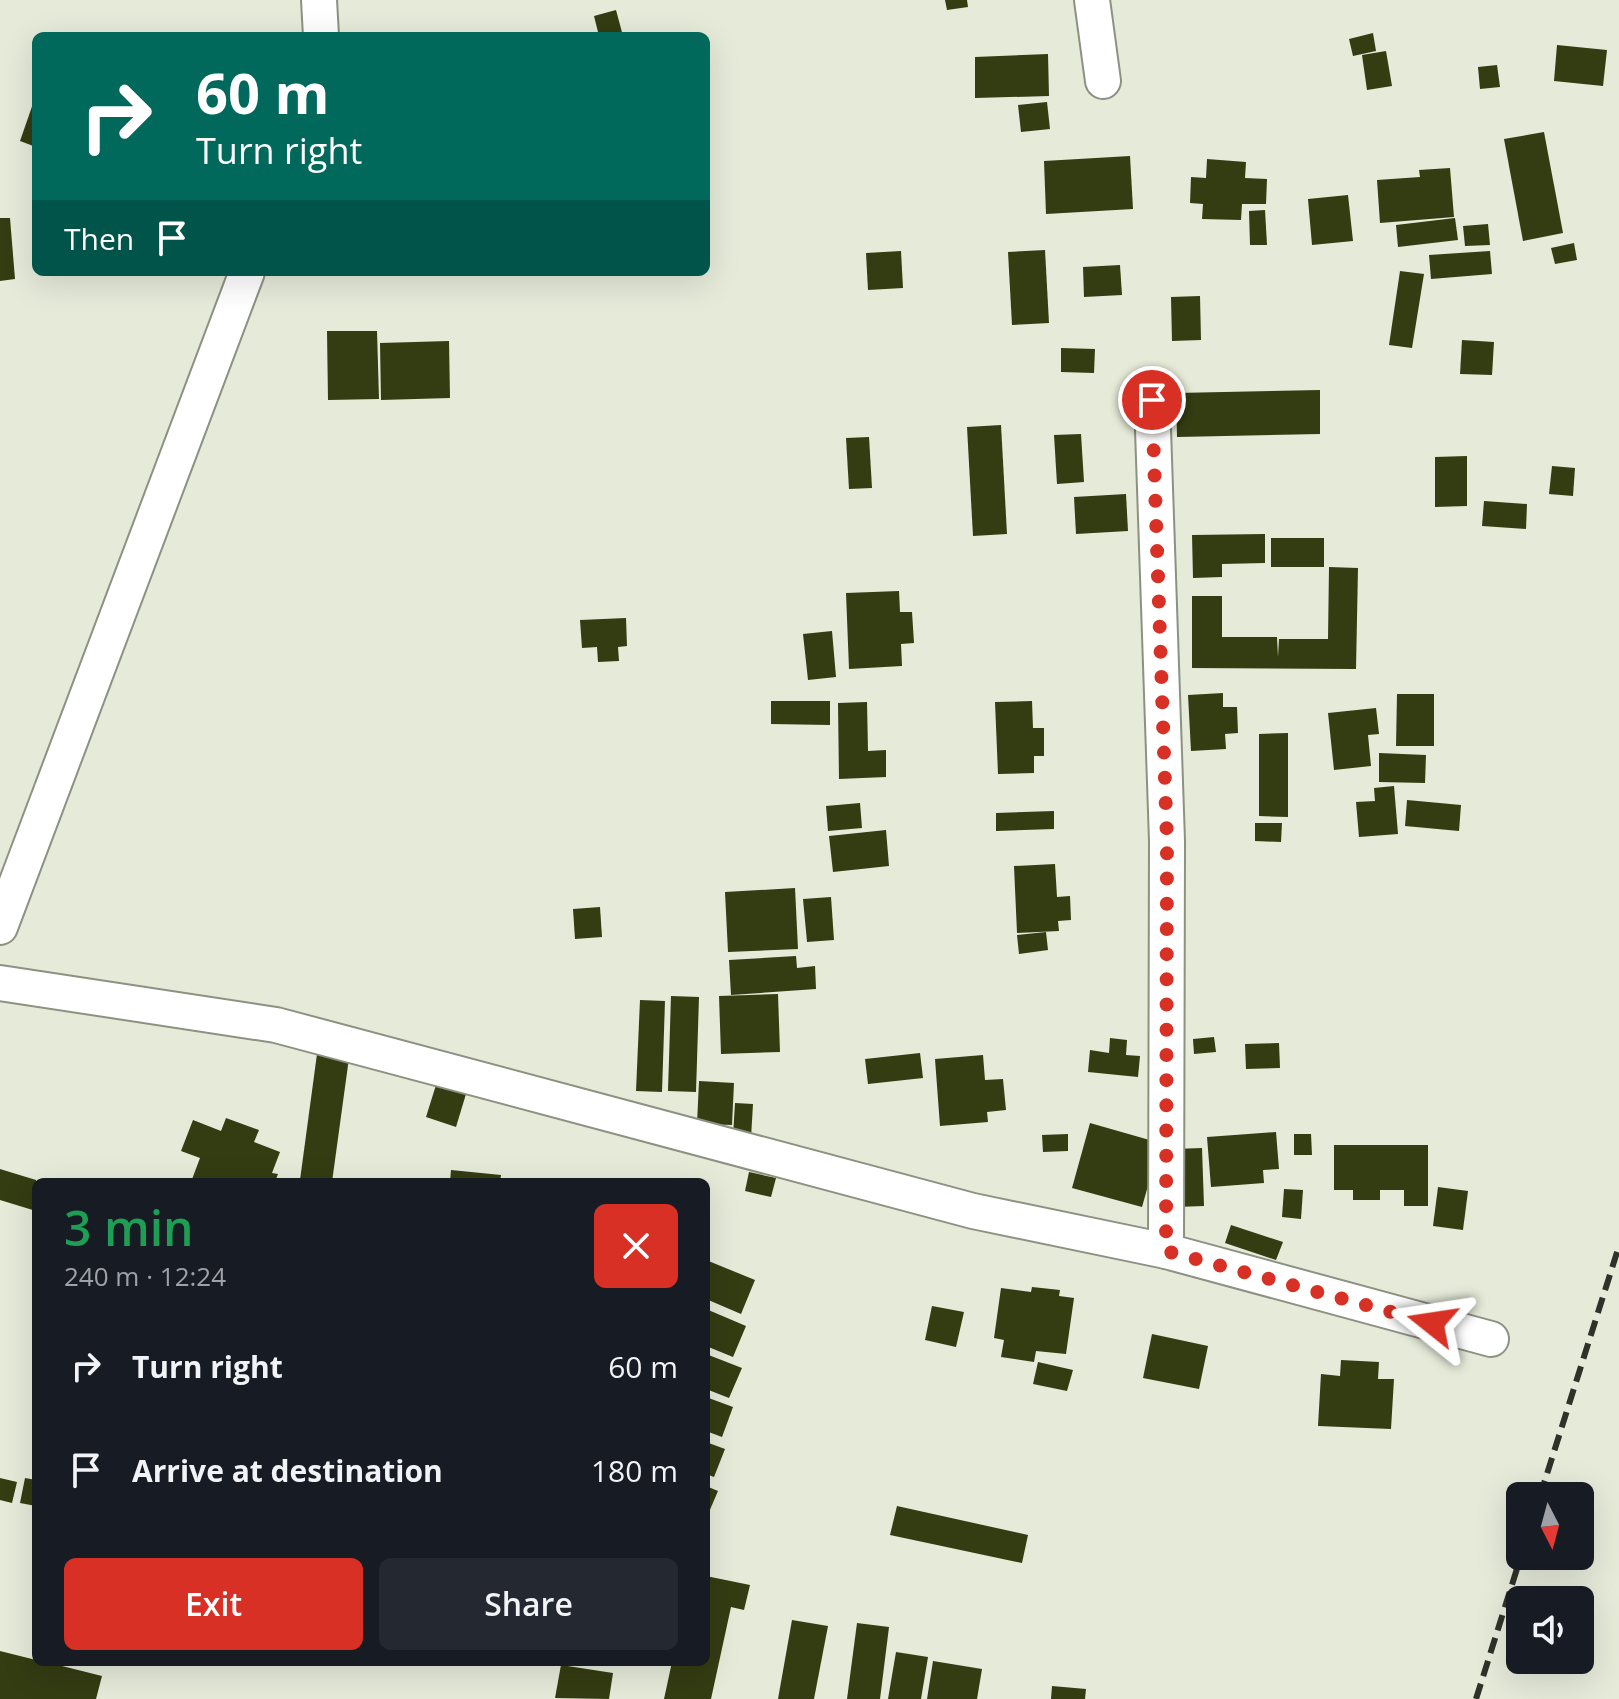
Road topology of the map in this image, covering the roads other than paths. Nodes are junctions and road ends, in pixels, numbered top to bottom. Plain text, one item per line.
1 (319, 0) edge
2 (1092, 0) edge
3 (321, 32) edge
4 (1103, 81) dead end
5 (245, 276) edge
6 (1152, 400) dead end
7 (0, 927) edge
8 (0, 983) edge
9 (1166, 1251) junction
10 (1491, 1339) dead end

1 - 3 street
2 - 4 street
5 - 7 street
6 - 9 street
8 - 9 street
9 - 10 street

